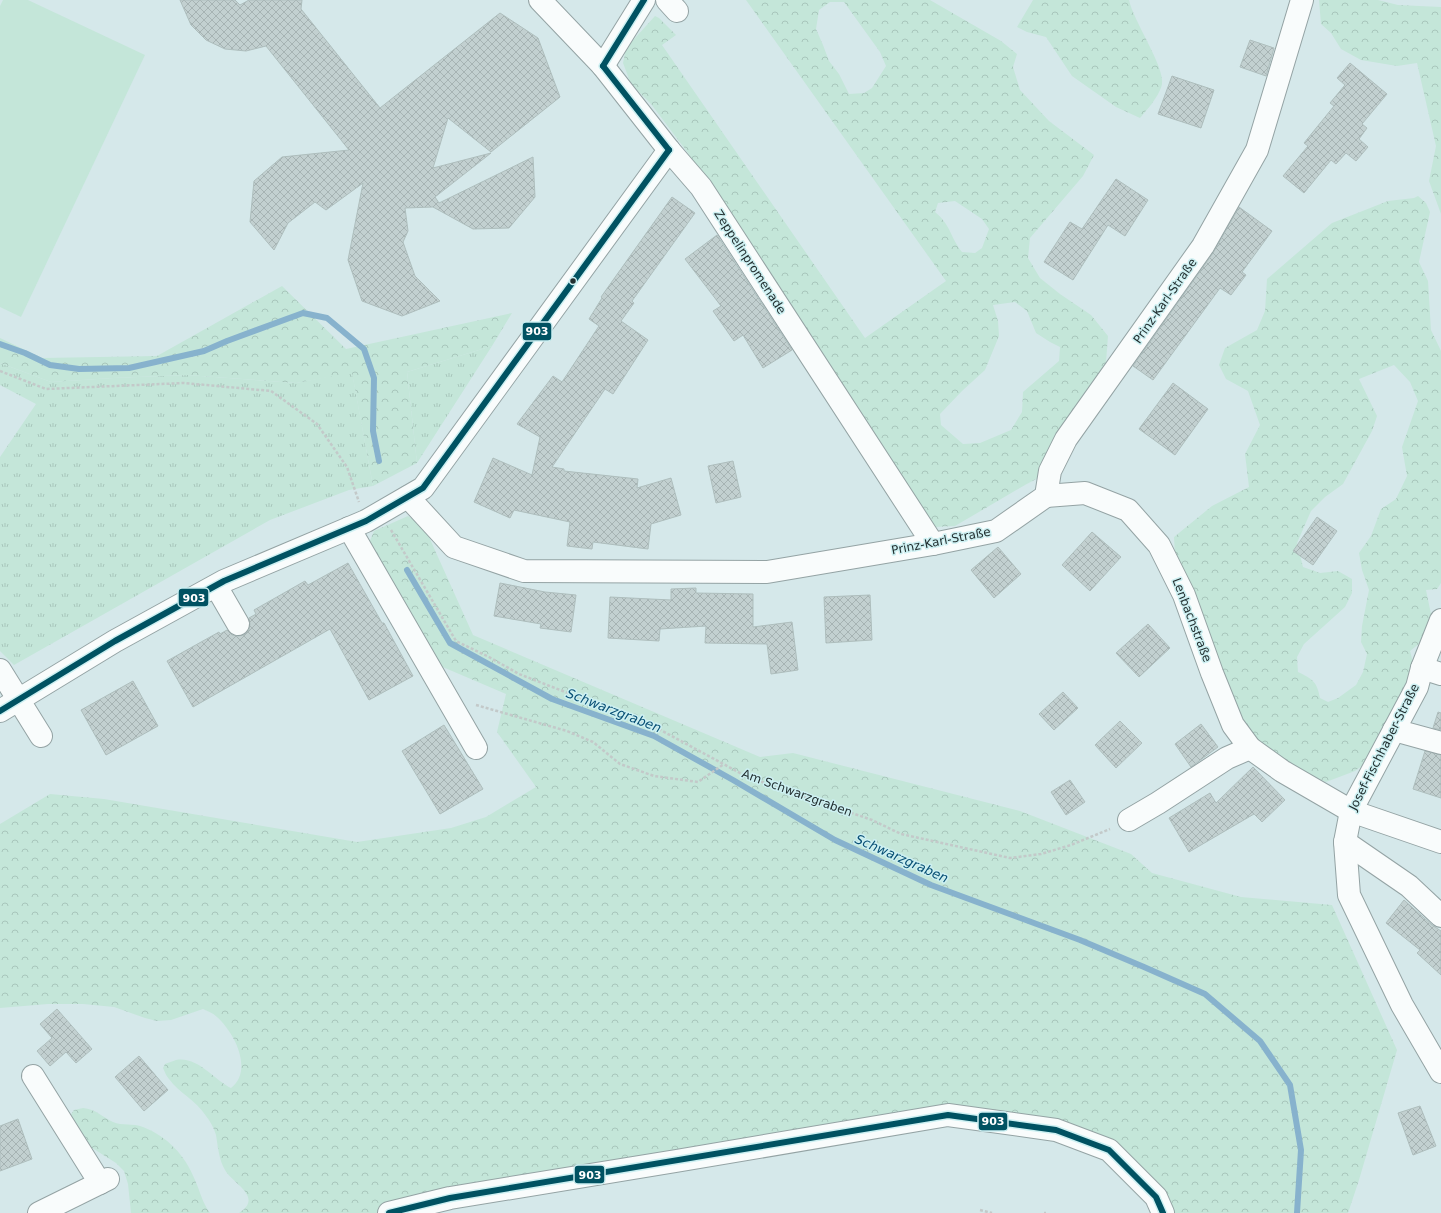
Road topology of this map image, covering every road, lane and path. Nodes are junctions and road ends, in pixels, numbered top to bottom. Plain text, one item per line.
1 (540, 0) edge
2 (644, 0) edge
3 (1302, 0) edge
4 (603, 66) junction
5 (669, 150) junction
6 (0, 371) edge
7 (1046, 496) junction
8 (408, 497) junction
9 (357, 525) junction
10 (395, 538) dead end
11 (933, 544) junction
12 (216, 586) junction
13 (1441, 620) edge
14 (238, 624) dead end
15 (0, 670) edge
16 (1431, 671) edge
17 (447, 697) junction
18 (19, 698) junction
19 (0, 711) edge
20 (1394, 730) junction
21 (41, 736) dead end
22 (1441, 743) edge
23 (476, 748) dead end
24 (1250, 748) junction
25 (724, 764) junction
26 (1351, 811) junction
27 (1129, 820) joint
28 (1345, 842) junction
29 (1441, 842) edge
30 (1441, 916) edge
31 (1441, 1072) edge
32 (33, 1076) dead end
33 (980, 1210) dead end
34 (39, 1213) edge
35 (390, 1213) edge
36 (992, 1213) edge
37 (1163, 1213) edge

1 - 4 street, Zeppelinpromenade
2 - 4 street
3 - 7 street, Prinz-Karl-Straße
4 - 5 street, Zeppelinpromenade
5 - 8 street
5 - 11 street, Zeppelinpromenade
6 - 9 path
7 - 11 street, Prinz-Karl-Straße
7 - 24 street, Lenbachstraße
8 - 9 street
8 - 11 street, Prinz-Karl-Straße
9 - 12 street
9 - 17 street
10 - 25 path, Am Schwarzgraben
12 - 14 street
12 - 18 street
13 - 16 street, Josef-Fischhaber-Straße
15 - 18 street
16 - 20 street, Josef-Fischhaber-Straße
17 - 23 street
17 - 25 path
18 - 19 street
18 - 21 street
20 - 22 street
20 - 26 street, Josef-Fischhaber-Straße
24 - 26 street, Lenbachstraße
24 - 27 street
25 - 27 path, Am Schwarzgraben
26 - 28 street, Josef-Fischhaber-Straße
26 - 29 street, Lenbachstraße
28 - 30 street
28 - 31 street, Josef-Fischhaber-Straße
32 - 34 street
33 - 36 path
35 - 37 street

